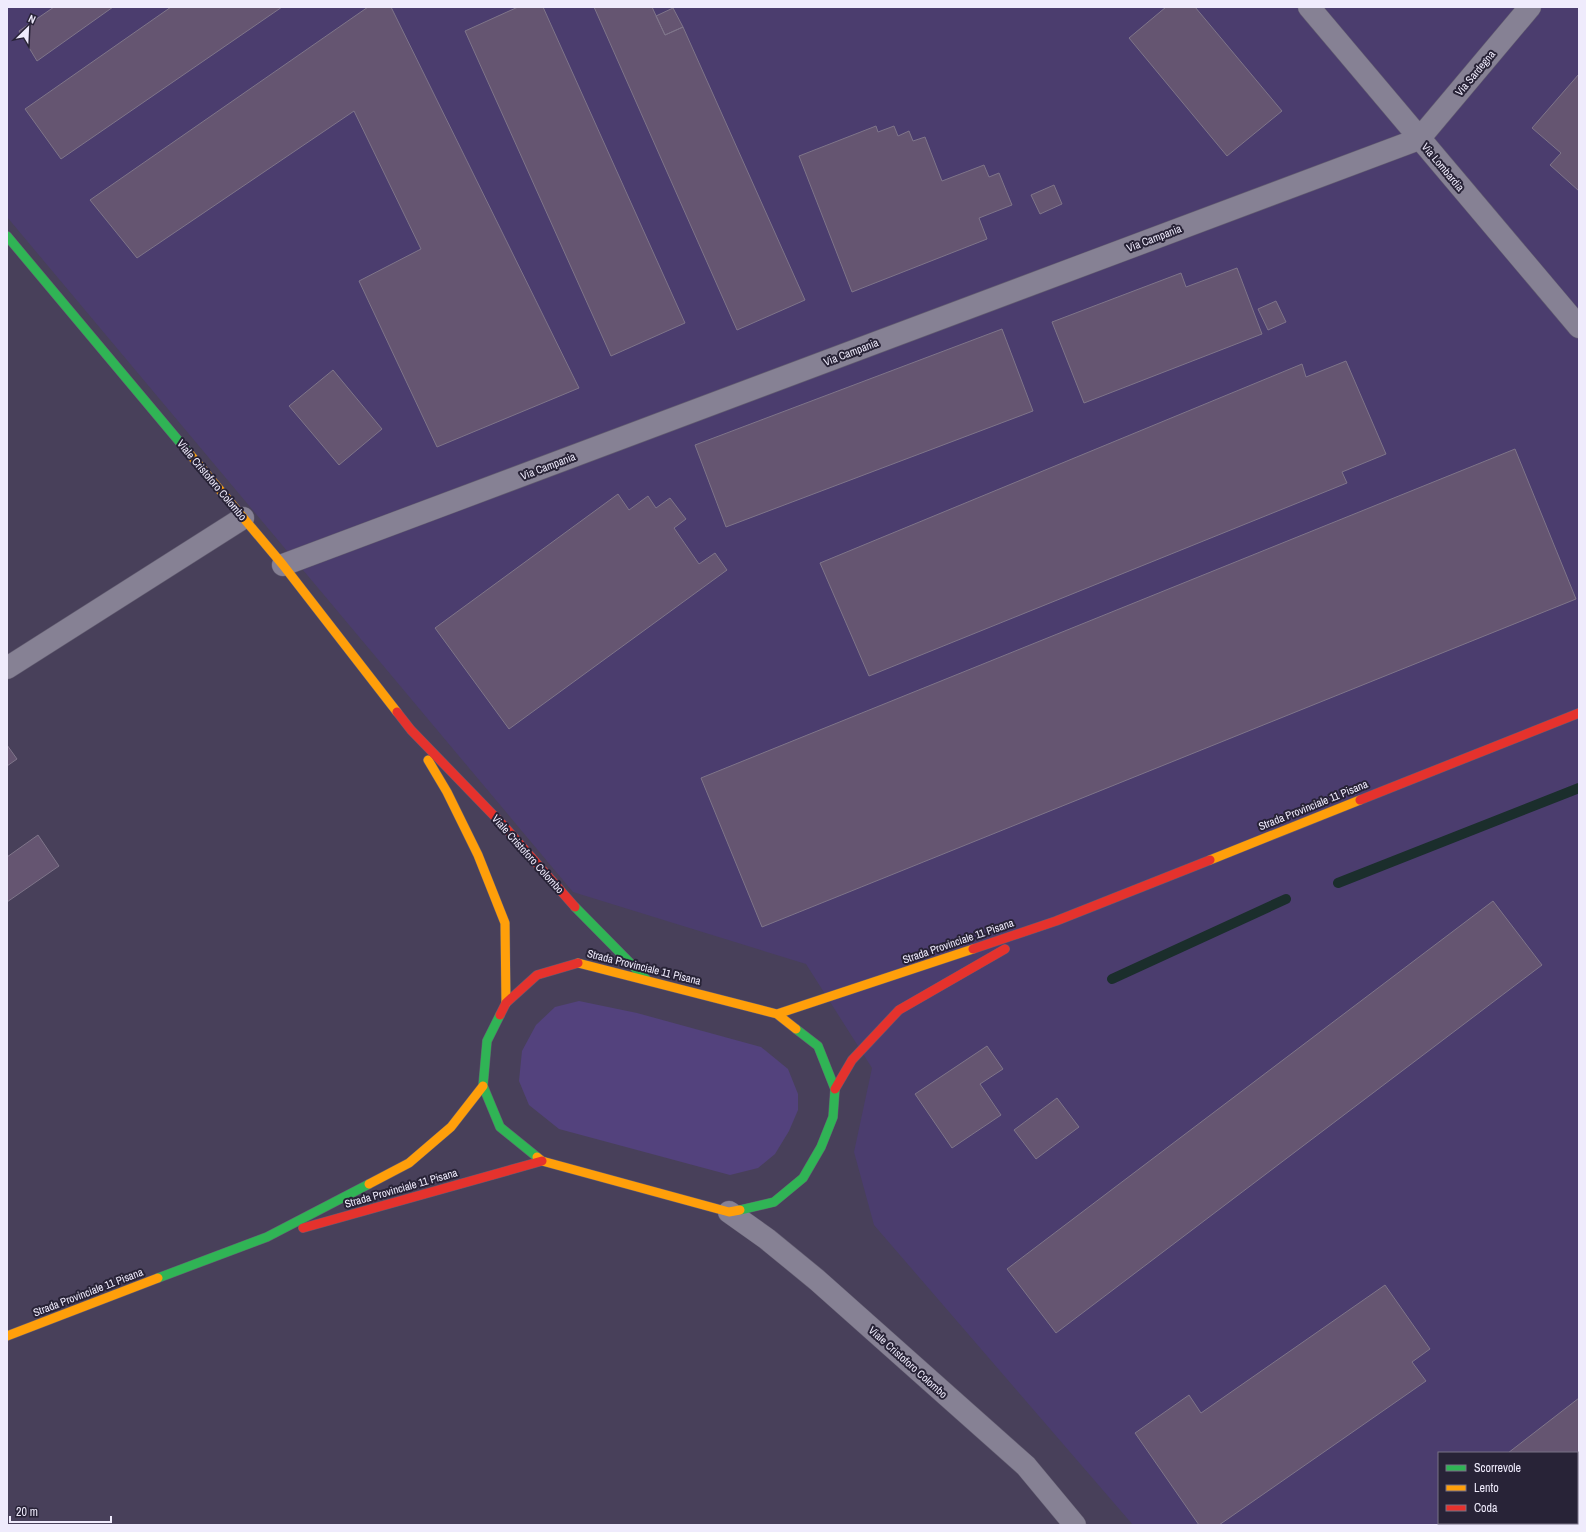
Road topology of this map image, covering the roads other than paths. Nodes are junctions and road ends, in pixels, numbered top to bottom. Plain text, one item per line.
1 (1309, 7) edge
2 (1530, 7) edge
3 (1419, 139) junction
4 (7, 236) edge
5 (1579, 327) edge
6 (243, 518) junction
7 (283, 565) junction
8 (7, 668) edge
9 (1579, 713) edge
10 (411, 730) junction
11 (1056, 921) junction
12 (646, 978) junction
13 (506, 1003) junction
14 (777, 1014) junction
15 (483, 1086) junction
16 (835, 1088) junction
17 (542, 1161) junction
18 (729, 1212) junction
19 (267, 1236) junction
20 (7, 1336) edge
21 (1075, 1525) edge

1 - 3 street, Via Lombardia
2 - 3 street, Via Sardegna
3 - 5 street, Via Lombardia
3 - 7 street, Via Campania
4 - 6 main road, Viale Cristoforo Colombo
6 - 7 main road, Viale Cristoforo Colombo
6 - 8 street
7 - 10 main road, Viale Cristoforo Colombo
9 - 11 main road, Strada Provinciale 11 Pisana
10 - 12 main road, Viale Cristoforo Colombo
10 - 13 main road, Viale Cristoforo Colombo
11 - 14 main road, Strada Provinciale 11 Pisana
11 - 16 main road, Strada Provinciale 11 Pisana
12 - 13 main road, Strada Provinciale 11 Pisana
12 - 14 main road, Strada Provinciale 11 Pisana
13 - 15 main road, Strada Provinciale 11 Pisana
14 - 16 main road, Strada Provinciale 11 Pisana
15 - 17 main road, Strada Provinciale 11 Pisana
15 - 19 main road, Strada Provinciale 11 Pisana
16 - 18 main road, Strada Provinciale 11 Pisana
17 - 18 main road, Strada Provinciale 11 Pisana
17 - 19 main road, Strada Provinciale 11 Pisana
18 - 21 street, Viale Cristoforo Colombo
19 - 20 main road, Strada Provinciale 11 Pisana

